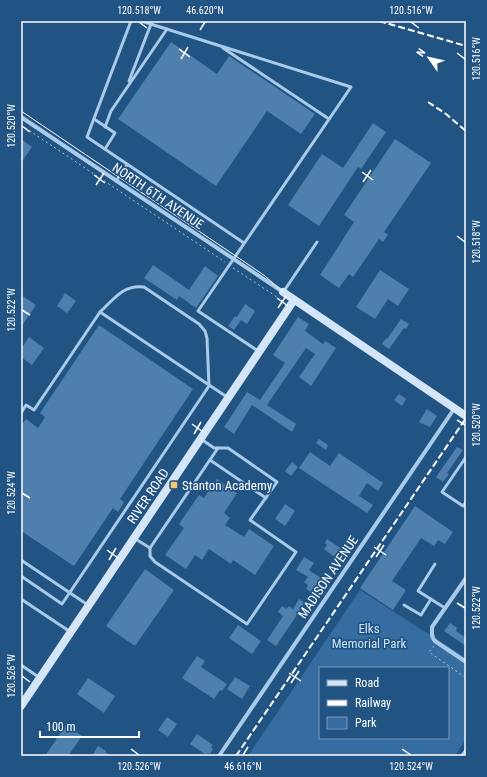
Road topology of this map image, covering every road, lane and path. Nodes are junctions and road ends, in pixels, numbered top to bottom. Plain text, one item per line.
1 (131, 21) edge
2 (141, 21) edge
3 (151, 24) junction
4 (167, 29) junction
5 (220, 46) junction
6 (127, 86) junction
7 (21, 117) edge
8 (94, 119) junction
9 (329, 119) junction
10 (21, 125) edge
11 (105, 127) junction
12 (105, 150) junction
13 (127, 165) junction
14 (116, 181) junction
15 (316, 242) dead end
16 (244, 243) junction
17 (233, 259) junction
18 (229, 265) junction
19 (281, 295) junction
20 (294, 300) junction
21 (100, 312) junction
22 (260, 352) junction
23 (209, 386) junction
24 (228, 398) junction
25 (454, 409) junction
26 (21, 413) edge
27 (466, 416) edge
28 (201, 439) junction
29 (218, 448) junction
30 (466, 457) edge
31 (210, 460) junction
32 (266, 498) junction
33 (466, 502) edge
34 (134, 538) junction
35 (150, 548) junction
36 (21, 560) edge
37 (435, 564) dead end
38 (21, 576) edge
39 (466, 578) edge
40 (70, 593) junction
41 (21, 599) edge
42 (432, 599) junction
43 (404, 605) dead end
44 (88, 606) junction
45 (445, 608) junction
46 (71, 632) junction
47 (436, 642) junction
48 (466, 662) edge
49 (21, 665) edge
50 (40, 678) junction
51 (466, 678) edge
52 (21, 706) edge
53 (219, 756) edge

1 - 8 lane
2 - 3 lane
3 - 4 lane
3 - 6 lane
4 - 5 lane
4 - 6 lane
5 - 9 lane
5 - 9 lane
6 - 11 lane
7 - 14 street, NORTH 6TH AVENUE
8 - 11 lane
8 - 12 lane
9 - 16 lane
10 - 18 path
11 - 12 lane
12 - 13 lane
13 - 14 lane
13 - 16 lane
14 - 17 street, NORTH 6TH AVENUE
15 - 19 lane
16 - 17 lane
17 - 18 lane
17 - 19 street, NORTH 6TH AVENUE
18 - 19 path
18 - 22 lane
19 - 20 street
20 - 22 street, RIVER ROAD
20 - 25 street
21 - 23 lane
21 - 23 lane
21 - 26 lane
22 - 24 street, RIVER ROAD
23 - 24 lane
23 - 40 lane
24 - 28 street, RIVER ROAD
25 - 27 street
25 - 53 street, MADISON AVENUE
28 - 29 lane
28 - 34 street, RIVER ROAD
29 - 31 lane
29 - 32 lane
30 - 33 lane
31 - 32 lane
31 - 35 lane
32 - 35 lane
34 - 35 lane
34 - 44 street, RIVER ROAD
36 - 40 lane
37 - 42 lane
38 - 40 lane
39 - 45 street
40 - 44 lane
41 - 46 lane
42 - 43 lane
42 - 45 lane
44 - 46 street, RIVER ROAD
45 - 47 street
46 - 50 street, RIVER ROAD
47 - 48 street
47 - 51 path
49 - 50 lane
50 - 52 street, RIVER ROAD

